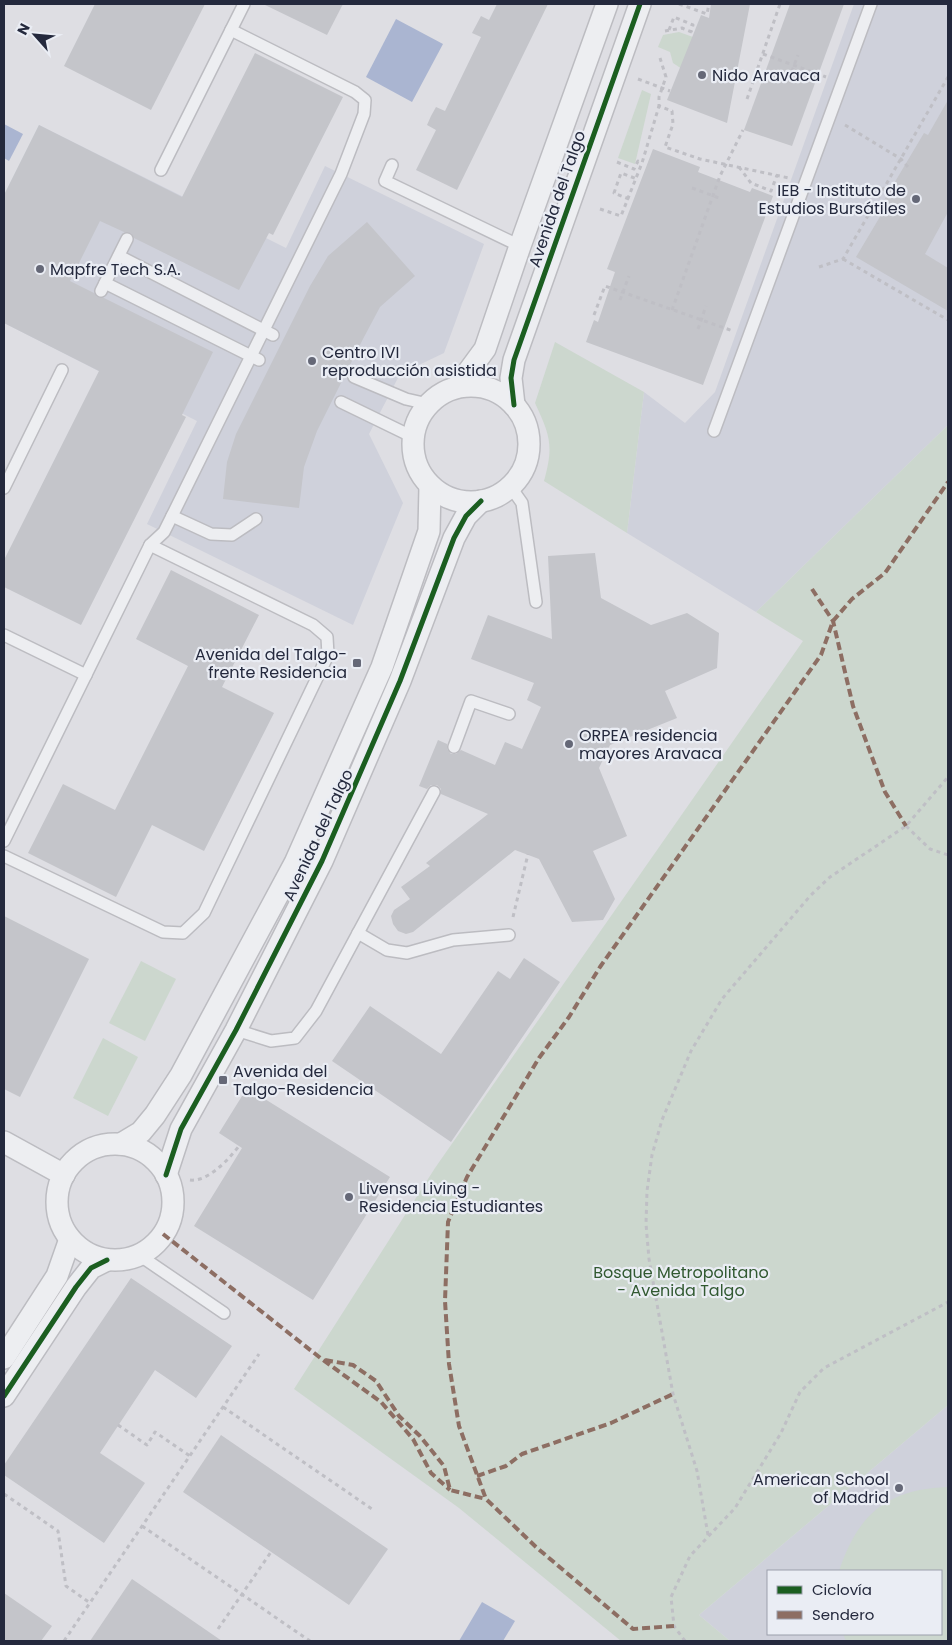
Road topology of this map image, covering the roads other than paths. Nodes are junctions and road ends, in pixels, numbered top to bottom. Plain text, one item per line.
1 (244, 4) edge
2 (607, 4) edge
3 (640, 4) edge
4 (871, 4) edge
5 (231, 30) junction
6 (392, 164) dead end
7 (161, 170) dead end
8 (127, 238) dead end
9 (520, 246) junction
10 (119, 256) junction
11 (268, 333) junction
12 (255, 358) junction
13 (62, 370) dead end
14 (354, 377) dead end
15 (457, 387) junction
16 (341, 402) dead end
17 (428, 404) junction
18 (514, 404) junction
19 (714, 431) dead end
20 (413, 437) junction
21 (430, 486) junction
22 (510, 486) junction
23 (4, 488) edge
24 (481, 501) junction
25 (172, 516) junction
26 (256, 519) dead end
27 (150, 545) junction
28 (536, 602) dead end
29 (4, 635) edge
30 (86, 675) junction
31 (510, 714) dead end
32 (454, 747) dead end
33 (434, 792) dead end
34 (4, 841) edge
35 (4, 856) edge
36 (358, 933) junction
37 (509, 935) road end
38 (236, 1030) junction
39 (4, 1142) edge
40 (121, 1144) junction
41 (64, 1175) junction
42 (166, 1175) junction
43 (70, 1239) junction
44 (139, 1255) junction
45 (107, 1260) junction
46 (224, 1313) dead end
47 (4, 1358) edge
48 (4, 1396) edge

1 - 5 lane
2 - 9 street, Avenida del Talgo
3 - 18 street, Avenida del Talgo
4 - 19 lane
5 - 7 lane
5 - 11 lane
6 - 9 lane
8 - 10 lane
9 - 15 street, Avenida del Talgo
10 - 11 lane
10 - 12 lane
11 - 12 lane
12 - 25 lane
13 - 23 lane
14 - 17 lane
15 - 17 street
15 - 18 street
16 - 20 lane
17 - 20 street
18 - 22 street
20 - 21 street
21 - 24 street
21 - 40 street, Avenida del Talgo
22 - 24 street
22 - 28 lane
24 - 38 street, Avenida del Talgo
25 - 26 lane
25 - 27 lane
27 - 30 lane
27 - 35 lane
29 - 30 lane
30 - 34 lane
31 - 32 lane
33 - 36 lane
36 - 37 lane
36 - 38 lane
38 - 42 street, Avenida del Talgo
39 - 41 street
40 - 41 street
40 - 42 street
41 - 43 street
42 - 44 street
43 - 45 street
43 - 47 street
44 - 45 street
44 - 46 lane
45 - 48 street

